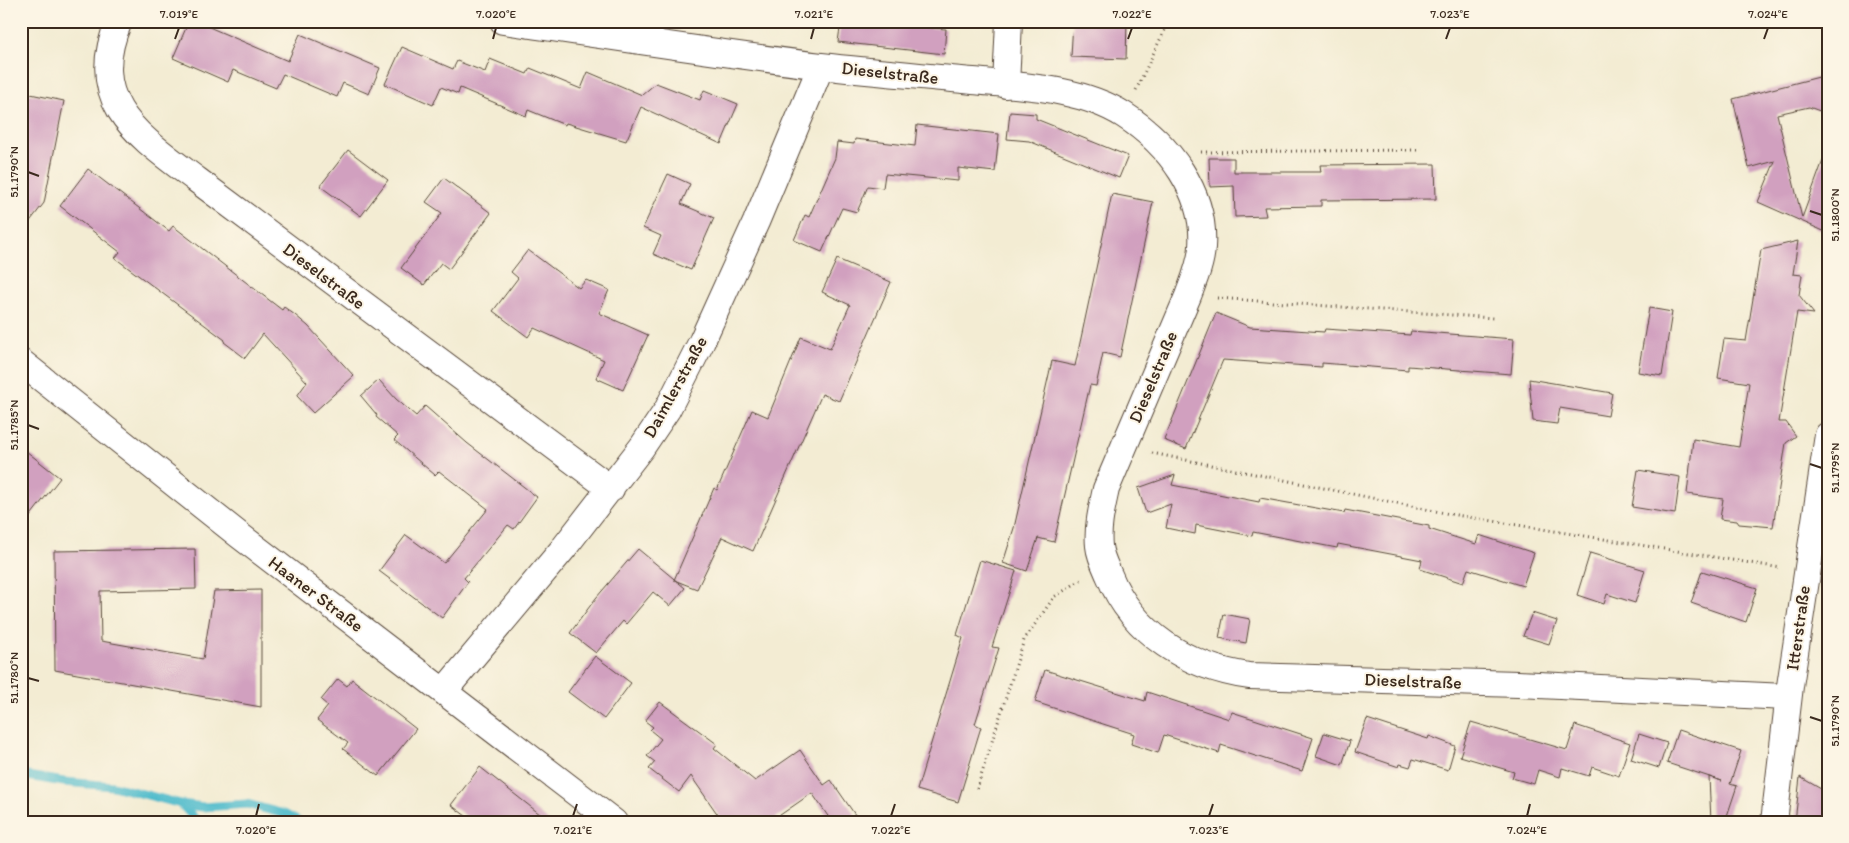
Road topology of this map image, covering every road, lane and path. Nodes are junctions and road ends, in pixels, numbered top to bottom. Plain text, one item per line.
1 (119, 21) edge
2 (503, 21) edge
3 (1009, 21) edge
4 (1169, 21) edge
5 (821, 66) junction
6 (1006, 84) junction
7 (1124, 115) junction
8 (1418, 150) dead end
9 (1202, 152) dead end
10 (1246, 300) dead end
11 (1493, 318) dead end
12 (21, 362) edge
13 (1828, 435) edge
14 (1159, 454) dead end
15 (611, 489) junction
16 (1806, 572) junction
17 (1084, 578) dead end
18 (444, 691) junction
19 (1788, 697) junction
20 (977, 789) dead end
21 (614, 822) edge
22 (1774, 822) edge

1 - 15 street, Dieselstraße
2 - 5 street, Dieselstraße
3 - 6 street
4 - 7 path
5 - 6 street, Dieselstraße
5 - 15 street, Daimlerstraße
6 - 7 street, Dieselstraße
7 - 19 street, Dieselstraße
8 - 9 path
10 - 11 path
12 - 18 street, Haaner Straße
13 - 16 street, Itterstraße
14 - 16 path
15 - 18 street, Daimlerstraße
16 - 19 street, Itterstraße
17 - 20 path
18 - 21 street, Haaner Straße
19 - 22 street, Itterstraße

